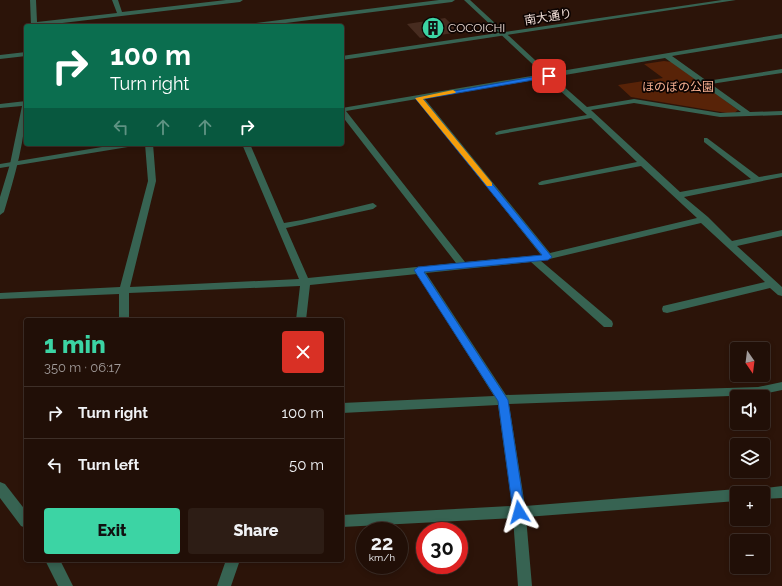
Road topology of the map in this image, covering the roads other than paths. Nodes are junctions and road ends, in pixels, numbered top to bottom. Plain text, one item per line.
1 (33, 0) edge
2 (115, 0) edge
3 (240, 0) edge
4 (452, 0) edge
5 (468, 0) edge
6 (733, 0) edge
7 (437, 1) edge
8 (120, 14) junction
9 (34, 24) edge
10 (42, 24) edge
11 (263, 24) edge
12 (503, 35) junction
13 (782, 36) edge
14 (24, 54) edge
15 (666, 55) junction
16 (0, 57) edge
17 (344, 58) edge
18 (782, 71) edge
19 (549, 76) junction
20 (706, 83) junction
21 (419, 98) junction
22 (24, 104) edge
23 (0, 106) edge
24 (585, 109) junction
25 (344, 111) edge
26 (782, 113) edge
27 (24, 114) edge
28 (344, 114) edge
29 (750, 115) junction
30 (593, 116) junction
31 (500, 133) dead end
32 (707, 140) dead end
33 (122, 146) edge
34 (150, 146) edge
35 (247, 146) edge
36 (643, 163) junction
37 (14, 164) junction
38 (0, 166) edge
39 (782, 175) edge
40 (758, 180) junction
41 (542, 183) dead end
42 (679, 195) junction
43 (373, 206) dead end
44 (0, 212) edge
45 (705, 220) junction
46 (281, 226) junction
47 (782, 233) edge
48 (731, 244) junction
49 (548, 257) junction
50 (532, 258) junction
51 (462, 265) junction
52 (418, 270) junction
53 (305, 282) junction
54 (772, 284) junction
55 (124, 290) junction
56 (782, 293) edge
57 (0, 296) edge
58 (667, 310) dead end
59 (124, 318) edge
60 (301, 318) edge
61 (608, 324) dead end
62 (782, 386) edge
63 (503, 400) junction
64 (344, 408) edge
65 (0, 488) edge
66 (782, 492) edge
67 (770, 493) edge
68 (730, 496) edge
69 (519, 512) junction
70 (24, 519) edge
71 (344, 521) edge
72 (53, 562) edge
73 (233, 562) edge
74 (66, 586) edge
75 (224, 586) edge
76 (525, 586) edge

1 - 9 street
2 - 8 street
3 - 8 street
4 - 7 street
5 - 12 street
6 - 12 street, 南大通り
7 - 11 street
8 - 10 street
12 - 17 street, 南大通り
12 - 19 street
13 - 15 street
14 - 16 street
15 - 19 street
15 - 20 street
18 - 20 street
19 - 21 street
19 - 24 street
20 - 29 street
21 - 25 street
21 - 49 street
22 - 23 street
24 - 29 street
24 - 30 street
26 - 29 street
27 - 37 street
28 - 51 street
30 - 31 street
30 - 36 street
32 - 40 street
33 - 37 street
34 - 55 street
35 - 46 street
36 - 41 street
36 - 42 street
37 - 38 street
37 - 44 street
39 - 40 street
40 - 42 street
42 - 45 street
43 - 46 street
45 - 48 street
45 - 49 street
46 - 53 street
47 - 48 street
48 - 54 street
49 - 50 street
50 - 51 street
50 - 61 street
51 - 52 street
52 - 53 street
52 - 63 street
53 - 55 street
53 - 60 street
54 - 56 street
54 - 58 street
55 - 57 street
55 - 59 street
62 - 63 street
63 - 64 street
63 - 69 street
65 - 70 street
66 - 67 street
68 - 69 street
69 - 71 street
69 - 76 street
72 - 74 street
73 - 75 street

